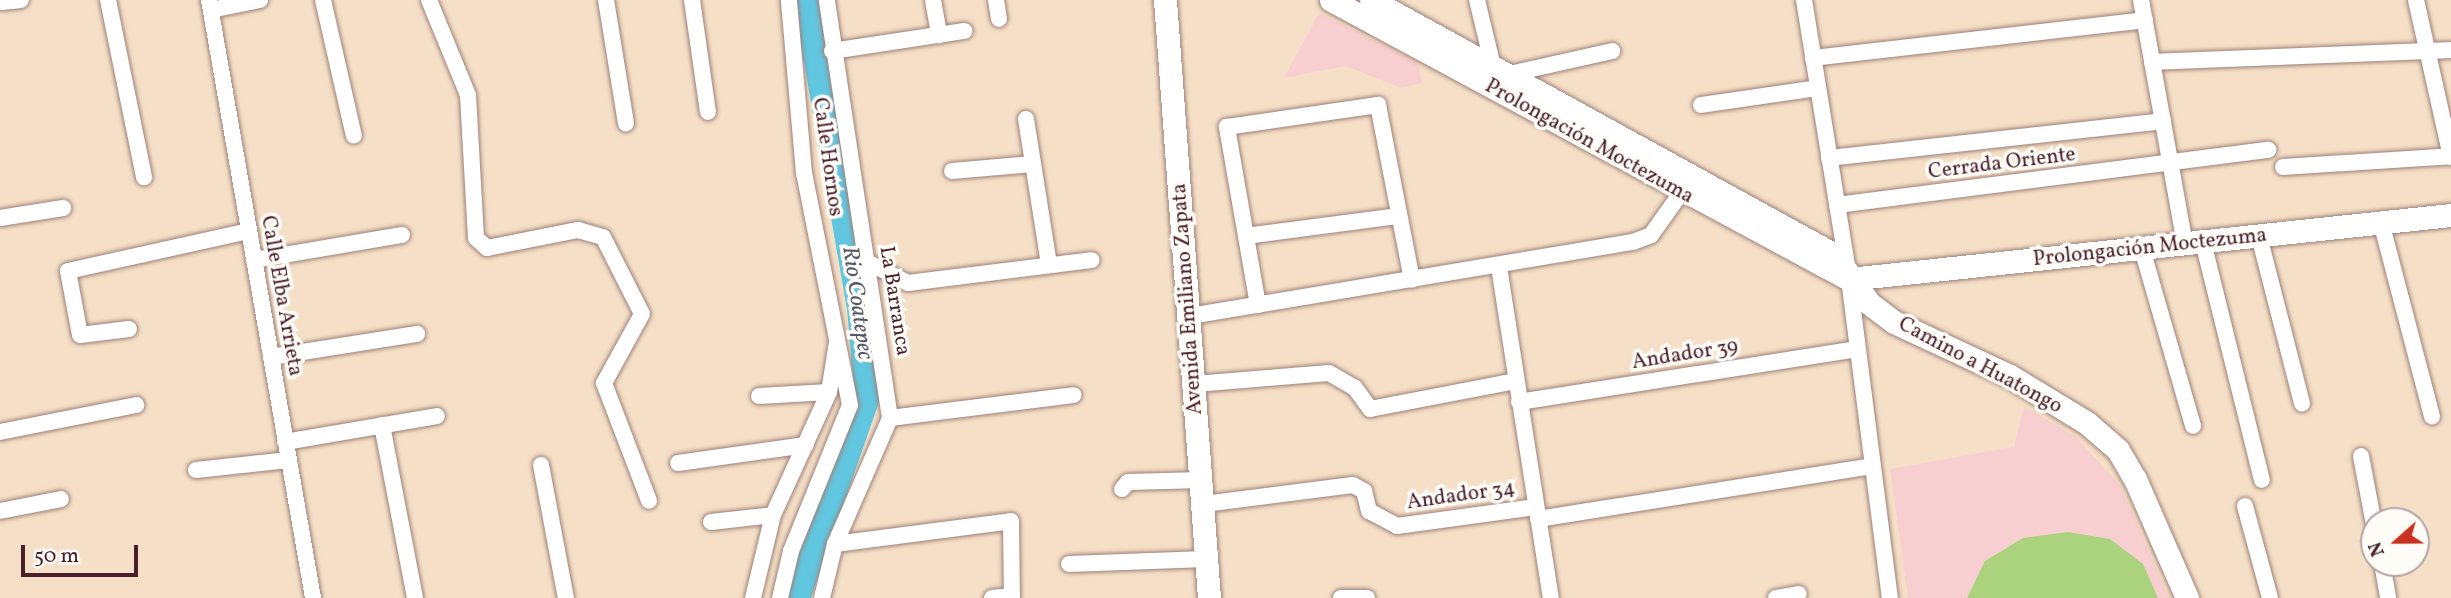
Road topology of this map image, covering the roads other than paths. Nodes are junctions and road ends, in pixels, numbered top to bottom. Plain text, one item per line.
1 (21, 0) edge
2 (108, 0) edge
3 (260, 0) edge
4 (323, 0) edge
5 (429, 0) edge
6 (606, 0) edge
7 (692, 0) edge
8 (789, 0) edge
9 (827, 0) edge
10 (933, 0) edge
11 (996, 0) edge
12 (1165, 0) edge
13 (1331, 0) edge
14 (1371, 0) edge
15 (1477, 0) edge
16 (1804, 0) edge
17 (2141, 0) edge
18 (2416, 0) edge
19 (2, 2) dead end
20 (210, 5) edge
21 (999, 19) dead end
22 (2145, 20) junction
23 (965, 32) dead end
24 (939, 35) junction
25 (2451, 50) edge
26 (832, 51) junction
27 (1612, 51) dead end
28 (2430, 56) junction
29 (1813, 58) junction
30 (2152, 62) junction
31 (1495, 76) junction
32 (1818, 88) junction
33 (1701, 105) dead end
34 (709, 111) dead end
35 (1026, 120) dead end
36 (2163, 121) junction
37 (626, 123) dead end
38 (354, 136) dead end
39 (2450, 148) edge
40 (2269, 150) dead end
41 (1829, 159) junction
42 (1033, 164) junction
43 (2171, 166) junction
44 (2283, 167) dead end
45 (952, 171) dead end
46 (144, 177) dead end
47 (1686, 185) junction
48 (1837, 205) junction
49 (63, 208) dead end
50 (2451, 215) edge
51 (1397, 216) junction
52 (0, 218) edge
53 (2381, 222) junction
54 (249, 230) junction
55 (402, 235) dead end
56 (1246, 236) junction
57 (2259, 236) junction
58 (2194, 243) junction
59 (2142, 249) junction
60 (1093, 260) dead end
61 (254, 261) junction
62 (869, 263) junction
63 (1049, 265) junction
64 (1499, 267) junction
65 (1849, 279) junction
66 (1412, 280) junction
67 (1258, 305) junction
68 (1190, 316) junction
69 (129, 329) dead end
70 (417, 334) dead end
71 (838, 335) junction
72 (1856, 349) junction
73 (271, 357) junction
74 (1516, 381) junction
75 (1195, 384) junction
76 (829, 392) junction
77 (1074, 395) dead end
78 (759, 396) dead end
79 (1520, 402) junction
80 (2302, 404) dead end
81 (136, 405) dead end
82 (437, 416) dead end
83 (2432, 416) dead end
84 (890, 418) junction
85 (382, 425) junction
86 (2193, 426) dead end
87 (0, 432) edge
88 (285, 442) junction
89 (806, 445) junction
90 (2361, 456) dead end
91 (288, 460) junction
92 (678, 463) dead end
93 (541, 465) dead end
94 (1872, 466) junction
95 (196, 470) dead end
96 (1202, 480) junction
97 (2262, 480) dead end
98 (1122, 489) dead end
99 (61, 499) dead end
100 (649, 500) dead end
101 (1204, 504) junction
102 (2245, 506) dead end
103 (2371, 507) edge
104 (0, 511) edge
105 (1537, 513) junction
106 (773, 516) junction
107 (711, 522) dead end
108 (835, 544) junction
109 (1206, 559) junction
110 (1069, 564) dead end
111 (2384, 577) edge
112 (1800, 594) dead end
113 (1012, 597) edge
114 (313, 598) edge
115 (415, 598) edge
116 (566, 598) edge
117 (754, 598) edge
118 (780, 598) edge
119 (822, 598) edge
120 (992, 598) edge
121 (1209, 598) edge
122 (1341, 598) edge
123 (1367, 598) edge
124 (1551, 598) edge
125 (1776, 598) edge
126 (1889, 598) edge
127 (2188, 598) edge
128 (2270, 598) edge
129 (2388, 598) edge

1 - 19 street
2 - 46 street
3 - 20 street
4 - 38 street
5 - 100 street
6 - 37 street
7 - 34 street
8 - 71 street, Calle Hornos
9 - 26 street, La Barranca
10 - 24 street
11 - 21 street
12 - 68 main road, Avenida Emiliano Zapata
13 - 31 main road, Prolongación Moctezuma
14 - 31 main road, Prolongación Moctezuma
15 - 31 street
16 - 29 street
17 - 22 street
18 - 28 street
20 - 54 street, Calle Elba Arrieta
22 - 29 street
22 - 30 street
23 - 24 street
24 - 26 street
25 - 28 street
26 - 62 street, La Barranca
27 - 31 street
28 - 30 street
28 - 39 street
29 - 32 street
30 - 36 street
31 - 47 main road, Prolongación Moctezuma
32 - 33 street
32 - 41 street
35 - 42 street
36 - 41 street
36 - 43 street
39 - 44 street
40 - 43 street, Cerrada Oriente
41 - 48 street
42 - 45 street
42 - 63 street
43 - 48 street, Cerrada Oriente
43 - 58 street
47 - 64 street
47 - 65 main road, Prolongación Moctezuma
48 - 65 street
49 - 52 street
50 - 53 main road, Prolongación Moctezuma
51 - 56 street
51 - 56 street
51 - 66 street
53 - 57 main road, Prolongación Moctezuma
53 - 83 street
54 - 61 street, Calle Elba Arrieta
54 - 69 street
55 - 61 street
56 - 67 street
57 - 58 main road, Prolongación Moctezuma
57 - 80 street
58 - 59 main road, Prolongación Moctezuma
58 - 97 street
59 - 65 main road, Prolongación Moctezuma
59 - 86 street
60 - 63 street
61 - 73 street, Calle Elba Arrieta
62 - 63 street
62 - 84 street, La Barranca
64 - 66 street
64 - 74 street
65 - 72 street
65 - 127 main road, Camino a Huatongo
66 - 67 street
67 - 68 street
68 - 75 main road, Avenida Emiliano Zapata
70 - 73 street
71 - 76 street
71 - 118 street, Calle Hornos
72 - 79 street, Andador 39
72 - 94 street
73 - 88 street, Calle Elba Arrieta
74 - 75 street
74 - 79 street
75 - 96 main road, Avenida Emiliano Zapata
76 - 78 street
76 - 89 street
77 - 84 street
79 - 105 street
81 - 87 street
82 - 85 street
84 - 108 street
85 - 88 street
85 - 115 street
88 - 91 street, Calle Elba Arrieta
89 - 92 street
89 - 106 street
90 - 103 street
91 - 95 street
91 - 114 street, Calle Elba Arrieta
93 - 116 street
94 - 105 street, Andador 34
94 - 126 street
96 - 98 street
96 - 101 main road, Avenida Emiliano Zapata
99 - 104 street
101 - 105 street, Andador 34
101 - 109 main road, Avenida Emiliano Zapata
102 - 128 street
105 - 124 street
106 - 107 street
106 - 117 street
108 - 113 street
108 - 119 street
109 - 110 street
109 - 121 main road, Avenida Emiliano Zapata
111 - 129 street
112 - 125 street
113 - 120 street
122 - 123 street

